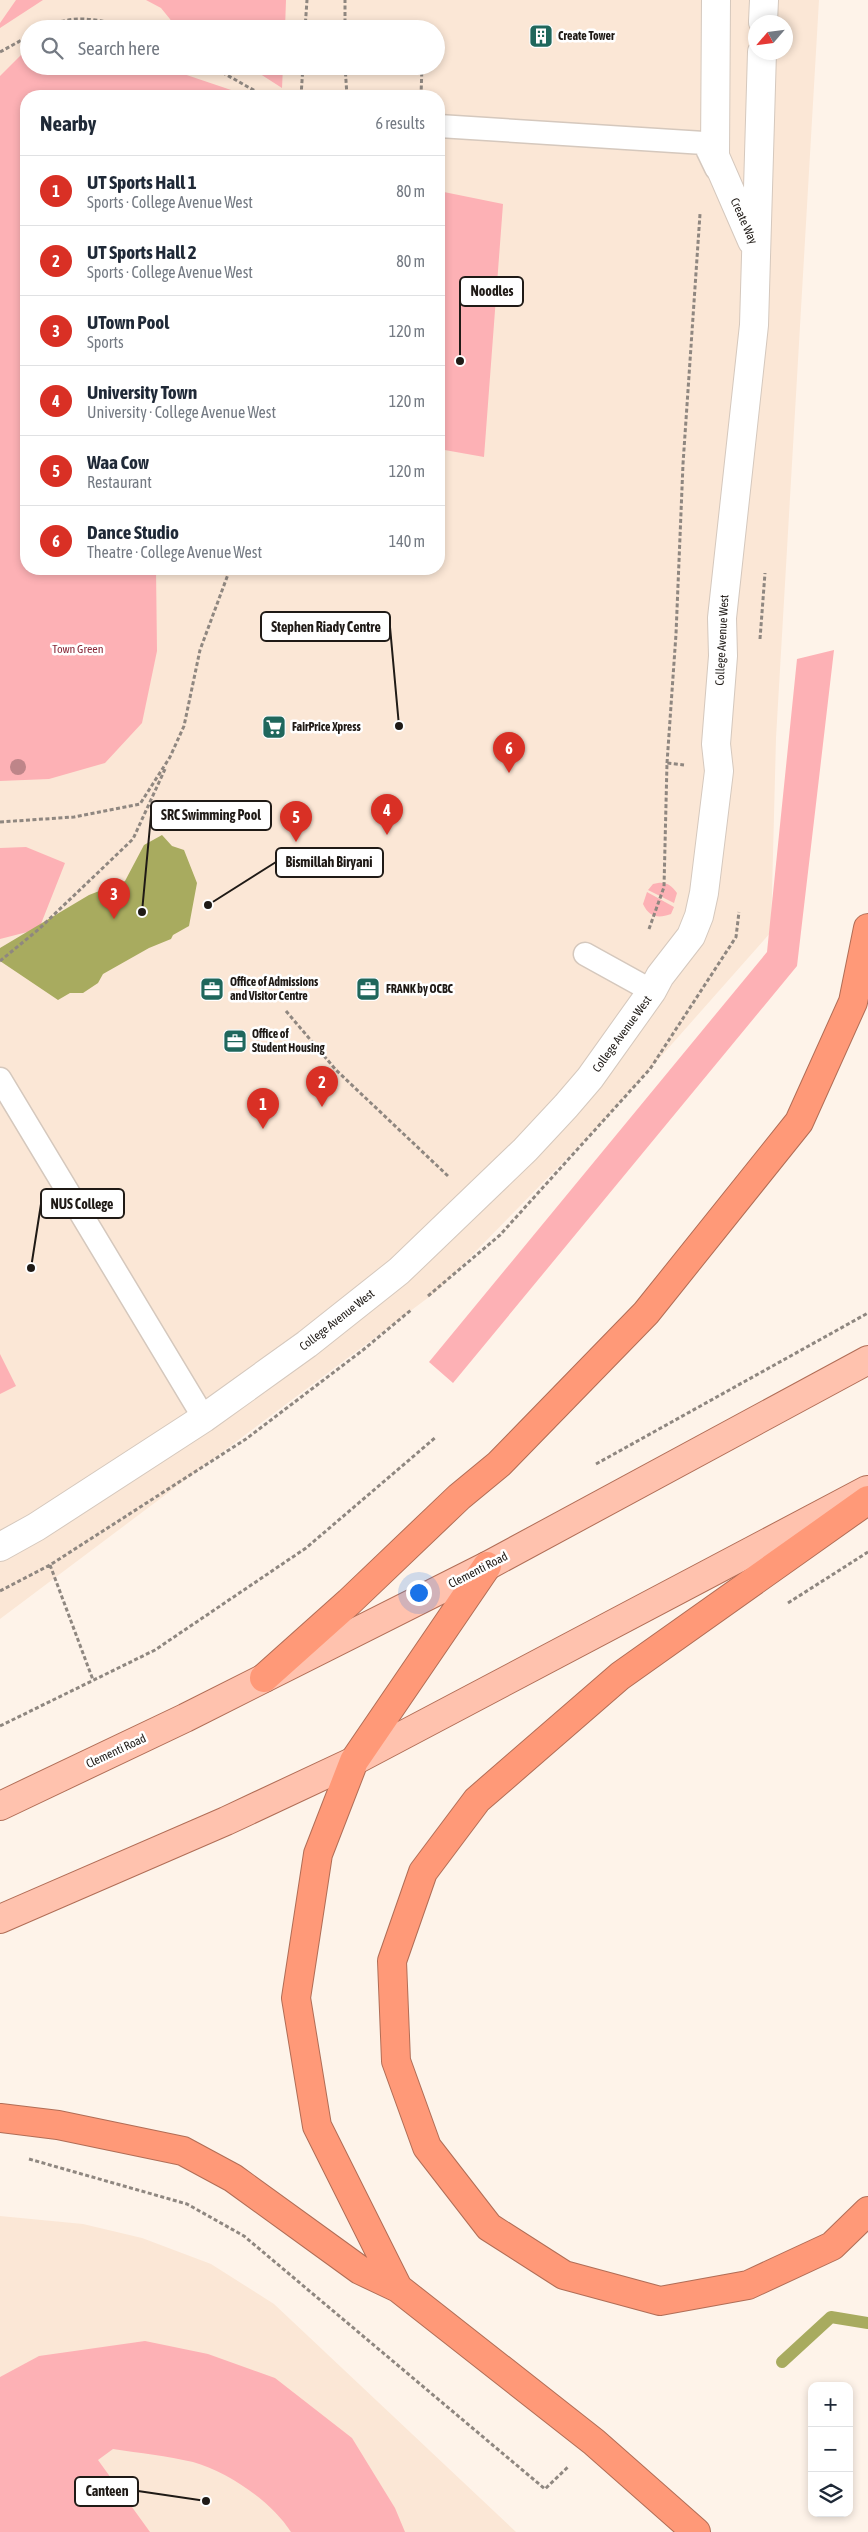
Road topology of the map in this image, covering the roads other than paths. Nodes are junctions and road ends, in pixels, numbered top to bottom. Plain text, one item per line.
1 (716, 0) edge
2 (764, 0) edge
3 (763, 15) edge
4 (762, 60) edge
5 (445, 126) edge
6 (756, 250) junction
7 (868, 928) edge
8 (584, 954) dead end
9 (641, 985) junction
10 (0, 1079) edge
11 (868, 1360) edge
12 (204, 1418) junction
13 (868, 1489) edge
14 (868, 1500) edge
15 (0, 1547) edge
16 (486, 1566) junction
17 (264, 1678) junction
18 (354, 1761) junction
19 (0, 1806) edge
20 (0, 1919) edge
21 (0, 2118) edge
22 (868, 2212) edge
23 (398, 2288) junction
24 (696, 2532) edge

1 - 6 street, Create Way
2 - 3 street
4 - 6 street, Create Way
5 - 6 lane
6 - 9 street, College Avenue West
7 - 17 highway
8 - 9 lane
9 - 12 street, College Avenue West
10 - 12 lane
11 - 16 main road, Clementi Road
12 - 15 street, College Avenue West
13 - 18 main road
14 - 22 highway
16 - 17 main road, Clementi Road
16 - 18 highway
17 - 19 main road, Clementi Road
18 - 20 main road
18 - 23 highway
21 - 23 highway
23 - 24 highway

